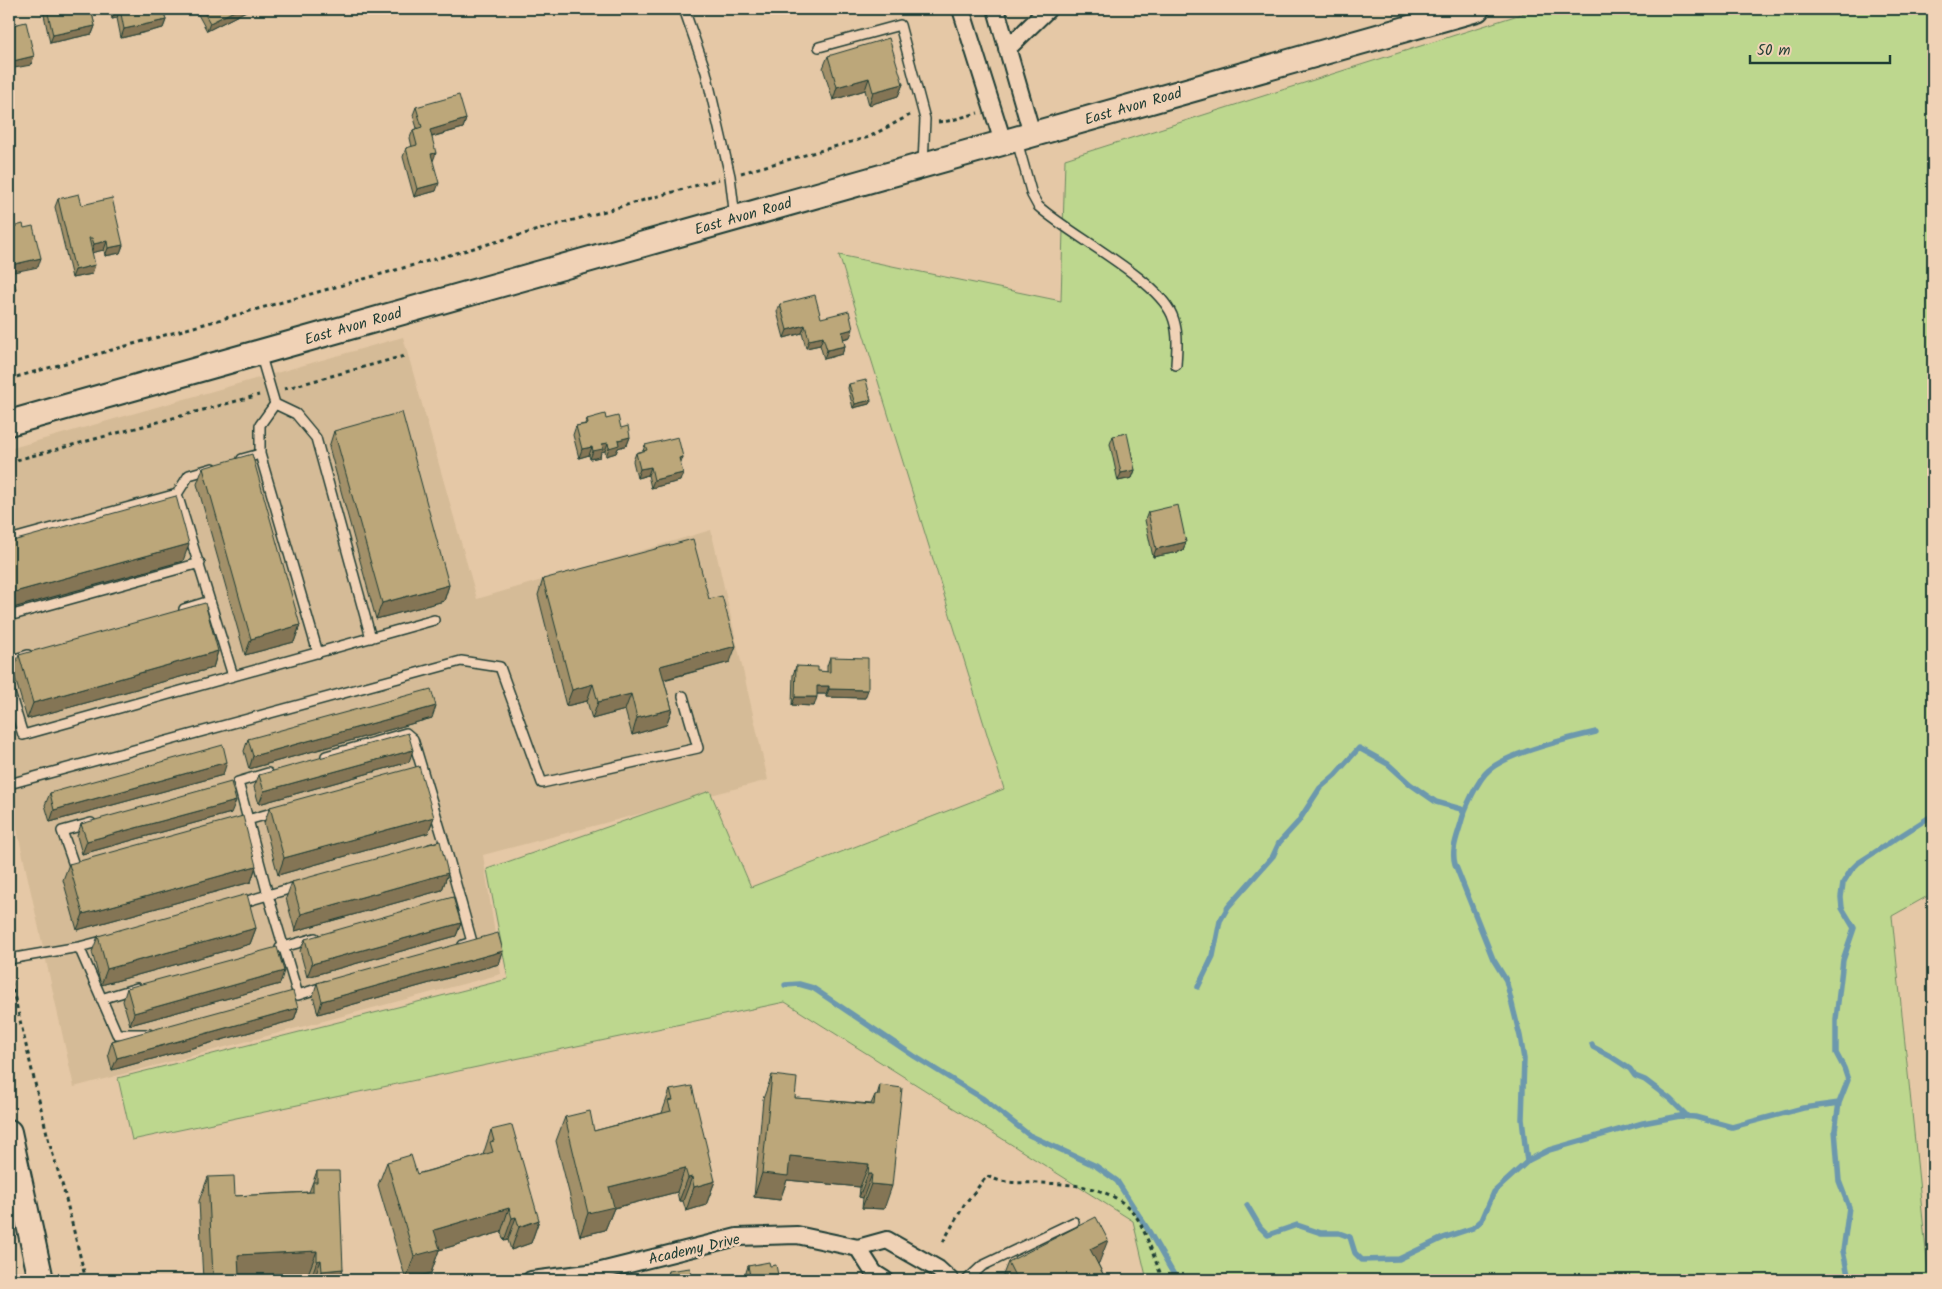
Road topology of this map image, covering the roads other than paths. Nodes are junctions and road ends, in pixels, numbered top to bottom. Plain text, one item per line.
1 (684, 9) edge
2 (961, 9) edge
3 (996, 9) edge
4 (1048, 9) edge
5 (1465, 10) edge
6 (1431, 15) edge
7 (820, 47) dead end
8 (1007, 49) junction
9 (1017, 138) junction
10 (923, 164) junction
11 (735, 218) junction
12 (260, 352) junction
13 (1176, 365) dead end
14 (275, 404) junction
15 (9, 423) edge
16 (260, 454) junction
17 (177, 494) junction
18 (9, 540) edge
19 (200, 563) junction
20 (210, 601) junction
21 (174, 612) edge
22 (9, 616) edge
23 (434, 620) dead end
24 (371, 638) junction
25 (36, 653) edge
26 (318, 653) junction
27 (9, 661) edge
28 (234, 676) junction
29 (9, 690) edge
30 (683, 696) dead end
31 (313, 760) edge
32 (276, 771) edge
33 (9, 784) edge
34 (285, 809) edge
35 (100, 820) edge
36 (243, 821) junction
37 (445, 845) junction
38 (417, 853) edge
39 (93, 863) edge
40 (305, 885) edge
41 (268, 895) junction
42 (231, 906) edge
43 (120, 936) edge
44 (320, 936) edge
45 (79, 947) junction
46 (283, 947) junction
47 (454, 948) edge
48 (274, 950) edge
49 (9, 959) edge
50 (335, 984) edge
51 (149, 985) edge
52 (101, 998) junction
53 (160, 1032) edge
54 (9, 1132) edge
55 (1074, 1222) dead end
56 (858, 1248) junction
57 (41, 1280) edge
58 (531, 1280) edge
59 (885, 1280) edge
60 (950, 1280) edge
61 (967, 1280) edge

1 - 11 lane
2 - 9 street
3 - 8 street
4 - 8 street
5 - 6 main road, East Avon Road
6 - 9 main road, East Avon Road
7 - 10 lane
8 - 9 street
9 - 10 main road, East Avon Road
9 - 13 lane
10 - 11 main road, East Avon Road
11 - 12 main road, East Avon Road
12 - 14 lane
12 - 15 main road, East Avon Road
14 - 16 lane
14 - 24 lane
16 - 17 lane
16 - 26 lane
17 - 18 lane
17 - 19 lane
19 - 20 lane
19 - 22 lane
20 - 21 lane
20 - 28 lane
23 - 24 lane
24 - 26 lane
25 - 27 lane
26 - 28 lane
28 - 29 lane
30 - 33 lane
31 - 37 lane
32 - 36 lane
34 - 36 lane
35 - 39 lane
36 - 41 lane
37 - 38 lane
37 - 47 lane
40 - 41 lane
41 - 42 lane
41 - 46 lane
43 - 45 lane
44 - 46 lane
45 - 49 lane
45 - 52 lane
46 - 48 lane
46 - 50 lane
51 - 52 lane
52 - 53 lane
54 - 57 main road
55 - 61 lane
56 - 58 street, Academy Drive
56 - 59 street
56 - 60 street, Academy Drive

